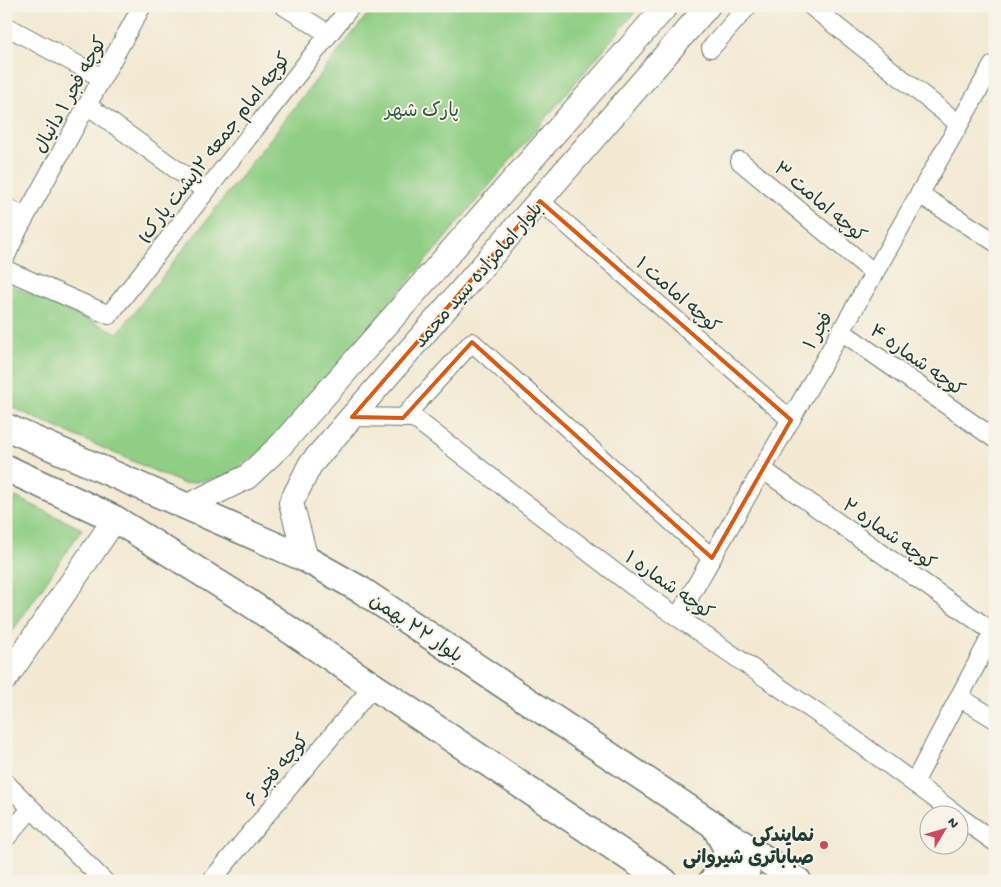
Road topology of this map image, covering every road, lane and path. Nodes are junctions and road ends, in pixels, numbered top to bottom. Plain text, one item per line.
1 (142, 6) edge
2 (284, 6) edge
3 (351, 6) edge
4 (666, 6) edge
5 (708, 6) edge
6 (748, 6) edge
7 (810, 6) edge
8 (6, 26) edge
9 (329, 34) junction
10 (711, 48) dead end
11 (994, 66) edge
12 (102, 78) junction
13 (87, 105) junction
14 (959, 124) junction
15 (740, 162) dead end
16 (206, 191) junction
17 (919, 194) junction
18 (540, 201) junction
19 (6, 207) edge
20 (25, 218) junction
21 (995, 242) edge
22 (6, 256) edge
23 (6, 270) edge
24 (874, 273) junction
25 (841, 331) junction
26 (352, 417) junction
27 (403, 418) junction
28 (791, 420) junction
29 (6, 427) edge
30 (995, 439) edge
31 (762, 469) junction
32 (8, 474) edge
33 (188, 506) junction
34 (116, 519) junction
35 (712, 558) junction
36 (306, 559) junction
37 (678, 617) junction
38 (994, 631) edge
39 (6, 678) edge
40 (374, 684) junction
41 (959, 697) junction
42 (995, 718) edge
43 (914, 783) junction
44 (6, 784) edge
45 (942, 804) edge
46 (32, 809) junction
47 (968, 823) edge
48 (714, 825) junction
49 (6, 838) edge
50 (995, 842) edge
51 (744, 845) junction
52 (104, 881) edge
53 (211, 881) edge
54 (664, 881) edge
55 (712, 881) edge
56 (745, 881) edge
57 (798, 881) edge

1 - 12 street, کوچه فجر ۱ دانیال
2 - 9 street
3 - 9 street, کوچه امام جمعه ۲(پشت پارک)
4 - 33 main road, بلوار امامزاده سید محمد
5 - 18 main road, بلوار امامزاده سید محمد
6 - 10 street
7 - 14 street
8 - 12 street
9 - 16 street, کوچه امام جمعه ۲(پشت پارک)
11 - 14 street, فجر ۱
12 - 13 street, کوچه فجر ۱ دانیال
13 - 16 street
13 - 20 street, کوچه فجر ۱ دانیال
14 - 17 street, فجر ۱
15 - 24 street, کوچه امامت ۳
16 - 23 street, کوچه امام جمعه ۲(پشت پارک)
17 - 21 street
17 - 24 street, فجر ۱
18 - 26 main road, بلوار امامزاده سید محمد
18 - 28 street, کوچه امامت ۱
19 - 20 street
20 - 22 street, کوچه فجر ۱ دانیال
24 - 25 street, فجر ۱
25 - 28 street, فجر ۱
25 - 30 street, کوچه شماره ۴
26 - 27 street, کوچه شماره ۱
26 - 36 main road, بلوار امامزاده سید محمد
27 - 35 street
27 - 37 street, کوچه شماره ۱
28 - 31 street, فجر ۱
29 - 33 main road, بلوار ۲۲ بهمن
31 - 35 street, فجر ۱
31 - 38 street, کوچه شماره ۲
32 - 34 main road
33 - 36 main road, بلوار ۲۲ بهمن
34 - 39 main road
34 - 40 main road
35 - 37 street, فجر ۱
36 - 48 main road, بلوار ۲۲ بهمن
37 - 43 street, کوچه شماره ۱
38 - 41 street
40 - 53 street, کوچه فجر ۶
40 - 54 main road
41 - 42 street
41 - 43 street
43 - 45 street, کوچه شماره ۱
44 - 46 street
46 - 49 street
46 - 52 street
47 - 50 street, کوچه شماره ۱
48 - 51 main road, بلوار ۲۲ بهمن
48 - 55 main road
51 - 56 main road
51 - 57 main road, بلوار ۲۲ بهمن

